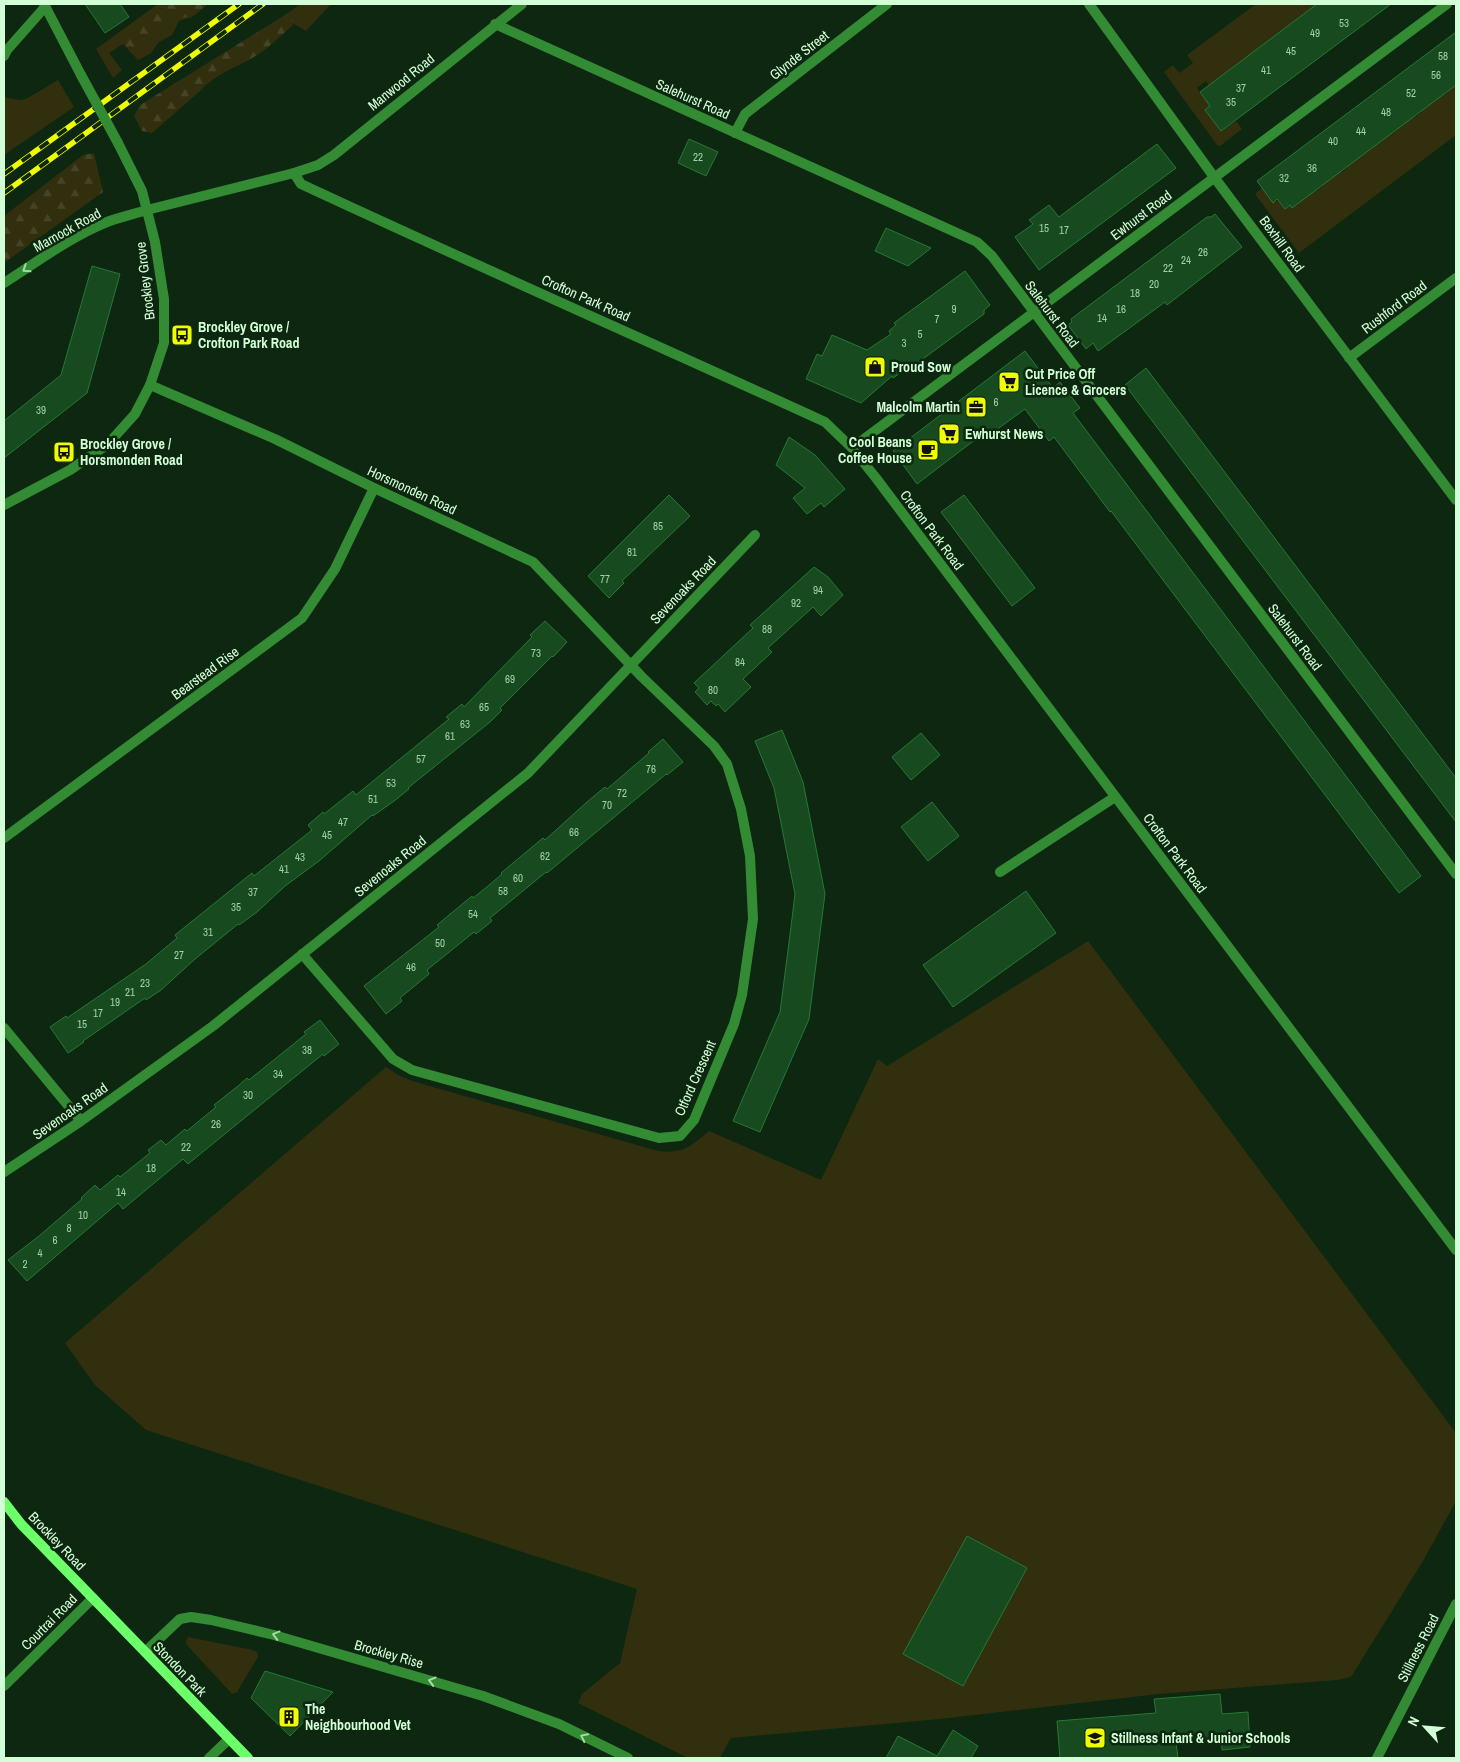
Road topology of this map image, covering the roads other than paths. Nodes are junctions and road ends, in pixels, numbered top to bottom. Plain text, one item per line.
1 (522, 4) edge
2 (887, 4) edge
3 (1089, 4) edge
4 (1446, 4) edge
5 (44, 5) edge
6 (495, 24) junction
7 (4, 56) edge
8 (735, 133) junction
9 (294, 173) junction
10 (1214, 177) junction
11 (147, 210) junction
12 (1456, 278) edge
13 (4, 283) edge
14 (1034, 312) junction
15 (1348, 358) junction
16 (150, 385) junction
17 (852, 448) junction
18 (374, 488) junction
19 (1456, 500) edge
20 (4, 505) edge
21 (755, 535) dead end
22 (631, 665) junction
23 (1115, 797) junction
24 (4, 838) edge
25 (1000, 872) dead end
26 (1456, 874) edge
27 (302, 954) junction
28 (4, 1028) edge
29 (82, 1121) junction
30 (4, 1172) edge
31 (1456, 1250) edge
32 (4, 1502) edge
33 (93, 1598) junction
34 (1456, 1604) edge
35 (145, 1652) junction
36 (4, 1686) edge
37 (228, 1739) junction
38 (209, 1758) edge
39 (248, 1758) edge
40 (628, 1758) edge
41 (1377, 1758) edge

1 - 6 street, Manwood Road
2 - 8 street, Glynde Street
3 - 10 street, Bexhill Road
4 - 10 street, Ewhurst Road
5 - 7 street
5 - 11 street, Brockley Grove, bridge
6 - 8 street, Salehurst Road
6 - 9 street, Manwood Road
8 - 14 street, Salehurst Road
9 - 11 street
9 - 17 street, Crofton Park Road
10 - 14 street, Ewhurst Road
10 - 15 street, Bexhill Road
11 -> 13 street, Marnock Road
11 - 16 street, Brockley Grove
12 - 15 street, Rushford Road
14 - 17 street, Ewhurst Road
14 - 26 street, Salehurst Road
15 - 19 street, Bexhill Road
16 - 18 street, Horsmonden Road
16 - 20 street, Brockley Grove
17 - 23 street, Crofton Park Road
18 - 22 street, Horsmonden Road
18 - 24 street, Bearstead Rise
21 - 22 street, Sevenoaks Road
22 - 27 street, Sevenoaks Road
22 - 27 street, Otford Crescent
23 - 25 street
23 - 31 street, Crofton Park Road
27 - 29 street, Sevenoaks Road
28 - 29 street
29 - 30 street, Sevenoaks Road
32 - 33 main road, Brockley Road
33 - 35 main road, Stondon Park
33 - 36 street, Courtrai Road
34 - 41 street, Stillness Road
35 - 37 main road, Stondon Park
40 -> 35 street, Brockley Rise
37 - 38 street
37 - 39 main road, Stondon Park

